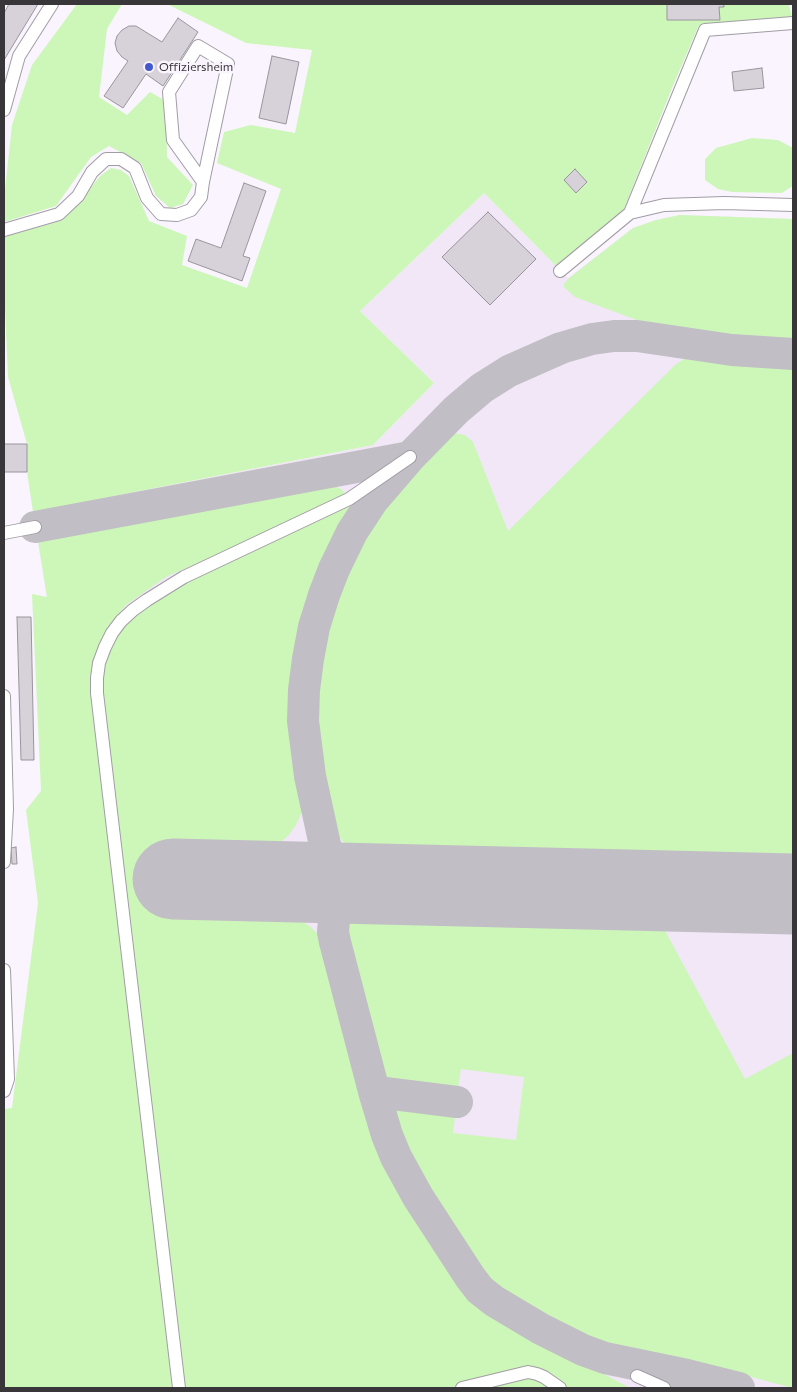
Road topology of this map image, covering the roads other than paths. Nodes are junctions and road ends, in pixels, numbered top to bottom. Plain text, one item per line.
1 (52, 4) edge
2 (793, 23) edge
3 (4, 110) edge
4 (203, 182) junction
5 (793, 205) edge
6 (630, 213) junction
7 (4, 230) edge
8 (560, 271) dead end
9 (410, 457) dead end
10 (36, 527) dead end
11 (4, 533) edge
12 (4, 696) edge
13 (6, 809) edge
14 (4, 862) edge
15 (4, 970) edge
16 (4, 1091) edge
17 (637, 1376) dead end
18 (180, 1388) edge
19 (462, 1388) edge
20 (560, 1388) edge
21 (664, 1388) edge

1 - 3 lane
2 - 6 lane
4 - 4 lane
4 - 7 lane
5 - 6 lane
6 - 8 lane
9 - 18 lane
10 - 11 lane
12 - 13 lane
13 - 14 lane
15 - 16 lane
17 - 21 lane
19 - 20 lane

